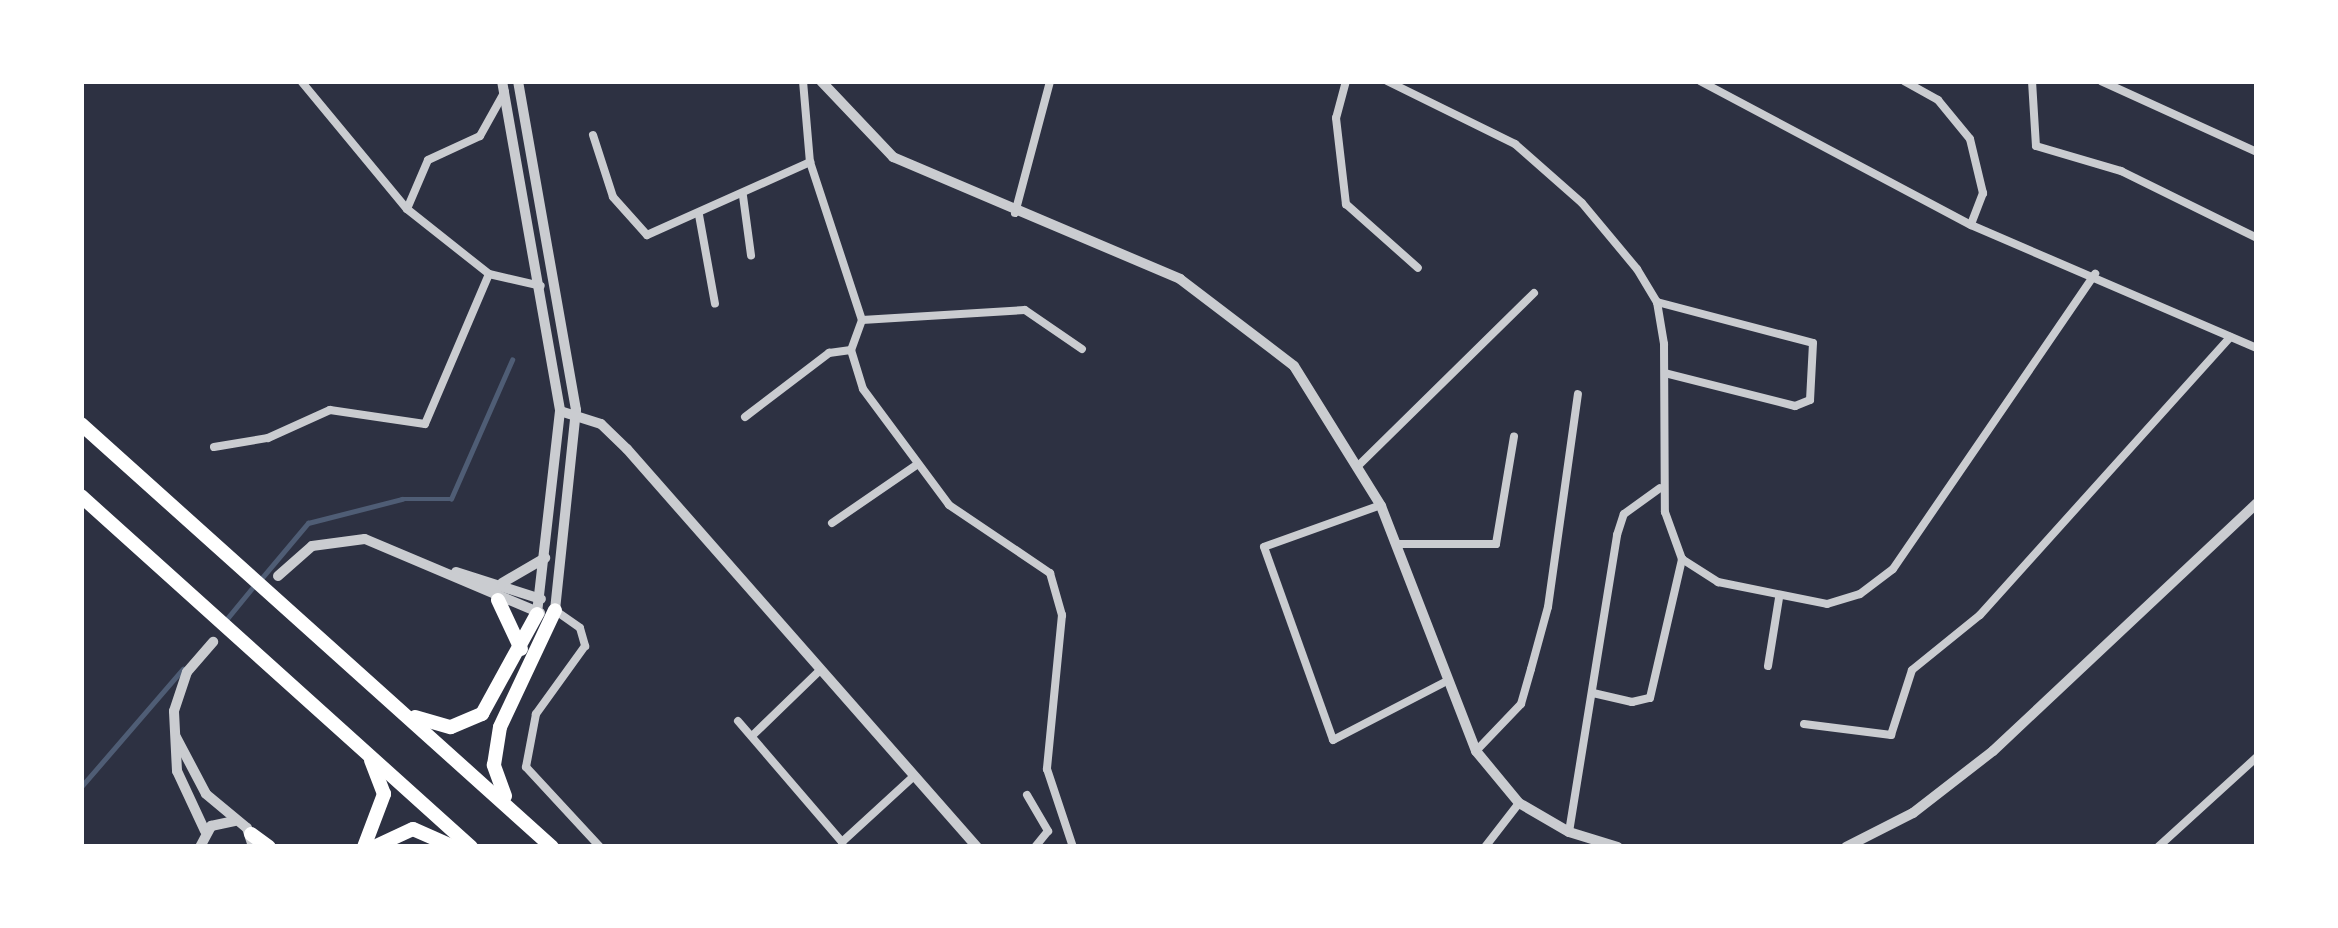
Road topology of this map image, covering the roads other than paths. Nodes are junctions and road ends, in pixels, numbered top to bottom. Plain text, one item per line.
1 (302, 81) edge
2 (518, 81) edge
3 (803, 81) edge
4 (821, 81) edge
5 (1050, 81) edge
6 (1346, 81) edge
7 (1387, 81) edge
8 (1700, 81) edge
9 (1904, 81) edge
10 (2032, 81) edge
11 (2101, 81) edge
12 (504, 86) edge
13 (593, 135) dead end
14 (2257, 152) edge
15 (810, 162) junction
16 (743, 196) junction
17 (407, 209) junction
18 (1014, 214) junction
19 (699, 215) junction
20 (1971, 225) junction
21 (2257, 238) edge
22 (751, 255) dead end
23 (1418, 268) dead end
24 (488, 274) junction
25 (2095, 274) junction
26 (555, 284) junction
27 (538, 286) junction
28 (1534, 293) dead end
29 (1657, 302) junction
30 (716, 304) dead end
31 (862, 320) junction
32 (2230, 336) junction
33 (2257, 348) edge
34 (1082, 349) dead end
35 (851, 350) junction
36 (1665, 373) junction
37 (1578, 394) dead end
38 (576, 410) junction
39 (560, 411) junction
40 (745, 417) dead end
41 (81, 424) edge
42 (1514, 436) dead end
43 (214, 447) dead end
44 (918, 464) junction
45 (1360, 464) junction
46 (1660, 488) junction
47 (81, 496) edge
48 (2257, 503) edge
49 (1381, 505) junction
50 (832, 523) dead end
51 (1396, 544) junction
52 (545, 558) junction
53 (1682, 559) junction
54 (435, 567) junction
55 (278, 576) dead end
56 (492, 583) junction
57 (539, 597) junction
58 (1779, 598) junction
59 (498, 600) junction
60 (555, 610) junction
61 (537, 614) junction
62 (214, 642) dead end
63 (522, 650) junction
64 (1768, 666) dead end
65 (819, 670) junction
66 (1443, 683) junction
67 (1593, 693) junction
68 (406, 714) junction
69 (336, 720) junction
70 (738, 721) dead end
71 (1804, 724) dead end
72 (752, 736) junction
73 (176, 737) junction
74 (1476, 751) junction
75 (2257, 757) edge
76 (916, 775) junction
77 (1027, 795) dead end
78 (1519, 803) junction
79 (510, 806) junction
80 (234, 821) junction
81 (206, 831) junction
82 (1569, 832) junction
83 (252, 841) edge
84 (200, 847) edge
85 (269, 847) edge
86 (364, 847) edge
87 (374, 847) edge
88 (454, 847) edge
89 (471, 847) edge
90 (552, 847) edge
91 (600, 847) edge
92 (977, 847) edge
93 (1035, 847) edge
94 (1073, 847) edge
95 (1485, 847) edge
96 (1618, 847) edge
97 (1846, 847) edge
98 (2158, 847) edge

1 - 17 street
2 - 26 street
3 - 15 street
4 - 18 street
5 - 18 street
6 - 23 street
7 - 29 street
8 - 20 street
9 - 20 street
10 - 21 street
11 - 14 street
12 - 17 street
12 - 27 street
13 - 19 street
15 - 16 street
15 - 31 street
16 - 19 street
16 - 22 street
17 - 24 street
18 - 45 street
19 - 30 street
20 - 25 street
24 - 27 street
24 - 43 street
25 - 32 street
25 - 58 street
26 - 27 street
26 - 38 street
27 - 39 street
28 - 45 street
29 - 36 street
29 - 36 street
31 - 34 street
31 - 35 street
32 - 33 street
32 - 71 street
35 - 40 street
35 - 44 street
36 - 46 street
37 - 74 street
38 - 39 street
38 - 60 street
38 - 65 street
39 - 52 street
41 - 68 highway
42 - 51 street
44 - 50 street
44 - 94 street
45 - 49 street
46 - 53 street
46 - 67 street
47 - 69 highway
48 - 97 street
49 - 51 street
49 - 66 street
51 - 66 street
52 - 56 street
52 - 57 street
53 - 58 street
53 - 67 street
54 - 55 street
54 - 56 street
54 - 59 street
56 - 57 street
57 - 60 street
57 - 61 street
58 - 64 street
59 - 61 street
59 - 63 highway
60 - 61 street
60 - 79 highway
60 - 91 street
61 - 63 highway
62 - 73 street
63 - 68 highway
65 - 72 street
65 - 76 street
66 - 74 street
67 - 82 street
68 - 79 highway
69 - 86 highway
69 - 89 highway
70 - 72 street
72 - 76 street
73 - 80 street
73 - 81 street
74 - 78 street
75 - 98 street
76 - 92 street
77 - 93 street
78 - 82 street
78 - 95 street
79 - 90 highway
80 - 81 street
80 - 83 street
81 - 84 street
82 - 96 street
83 - 85 highway
87 - 88 highway

